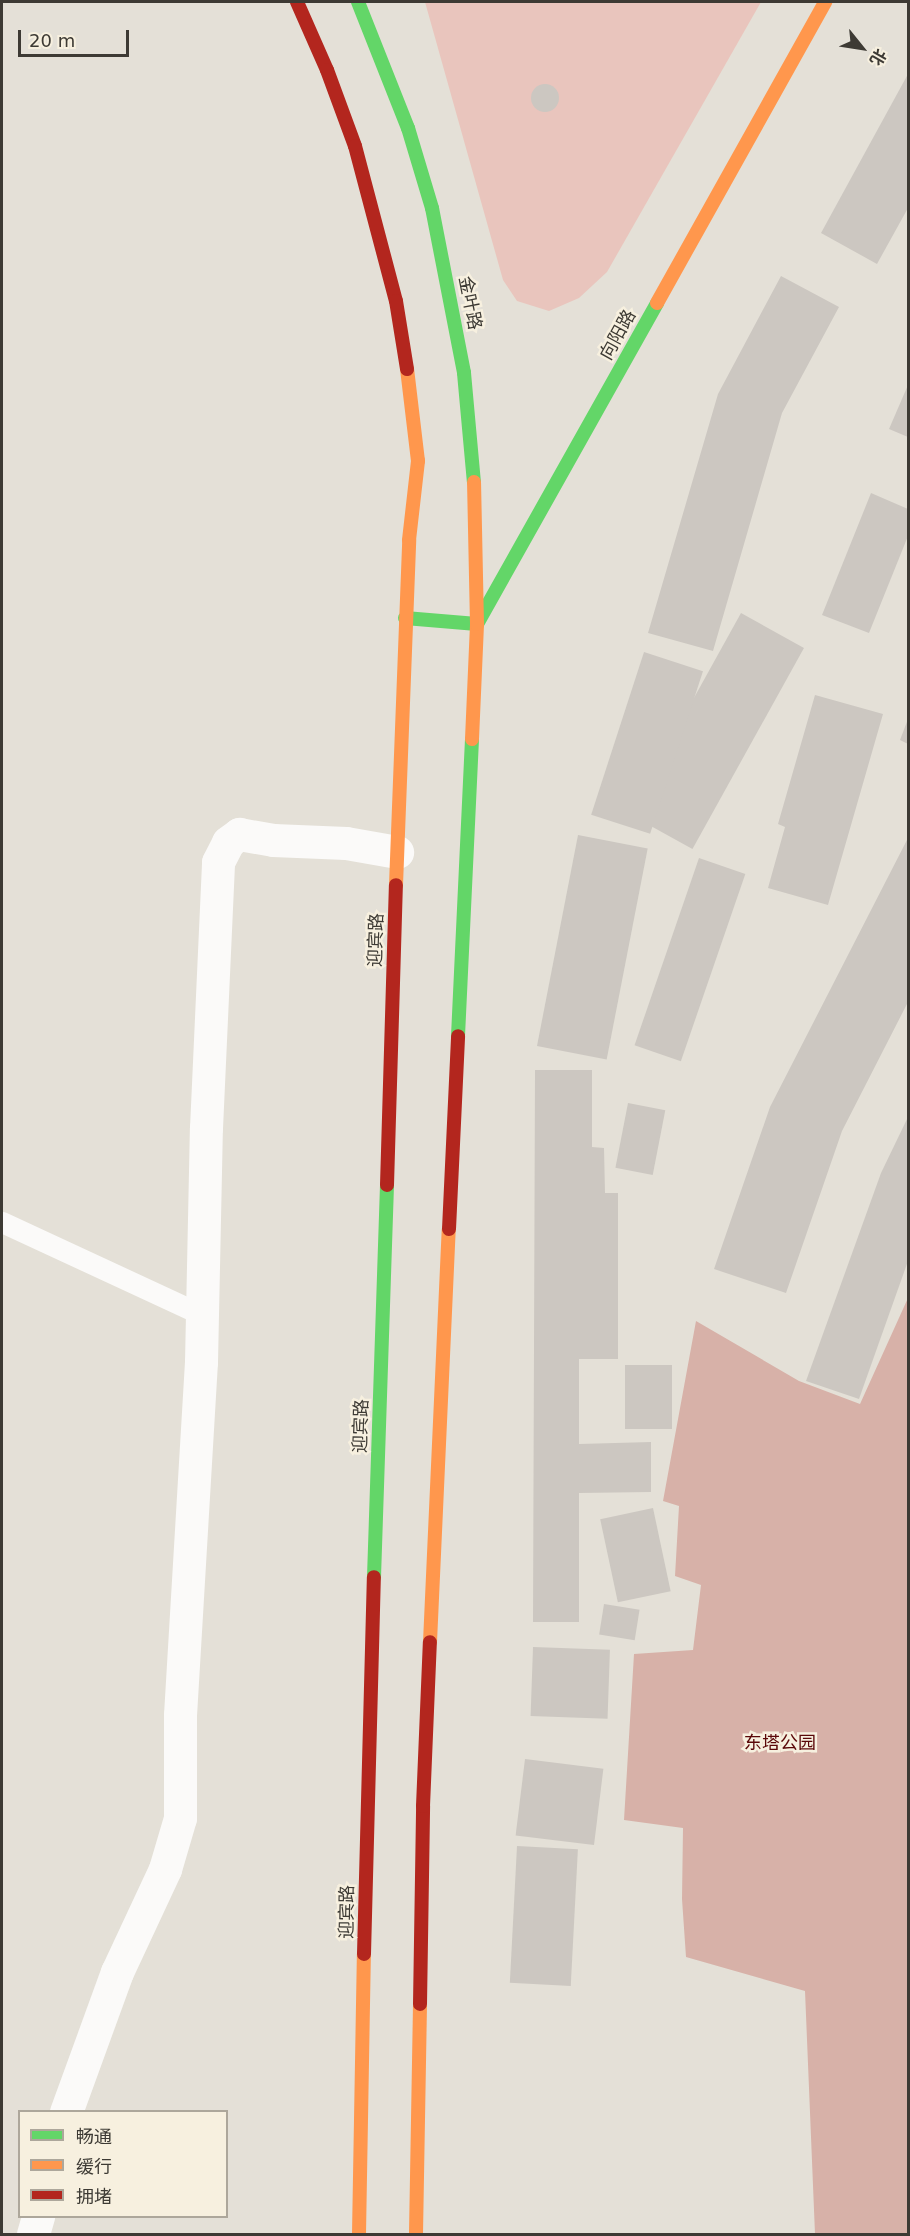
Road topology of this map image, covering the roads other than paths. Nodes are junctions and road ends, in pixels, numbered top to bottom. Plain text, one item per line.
1 (297, 2) edge
2 (358, 2) edge
3 (825, 2) edge
4 (405, 618) junction
5 (477, 624) junction
6 (396, 852) junction
7 (2, 1222) edge
8 (202, 1315) junction
9 (67, 2110) edge
10 (38, 2218) edge
11 (33, 2235) edge
12 (359, 2235) edge
13 (416, 2235) edge

1 - 4 main road
2 - 5 main road, 金叶路
3 - 5 main road, 向阳路
4 - 5 main road
4 - 6 main road, 迎宾路
5 - 13 main road
6 - 8 street
6 - 12 main road, 迎宾路
7 - 8 lane
8 - 9 street
10 - 11 street

